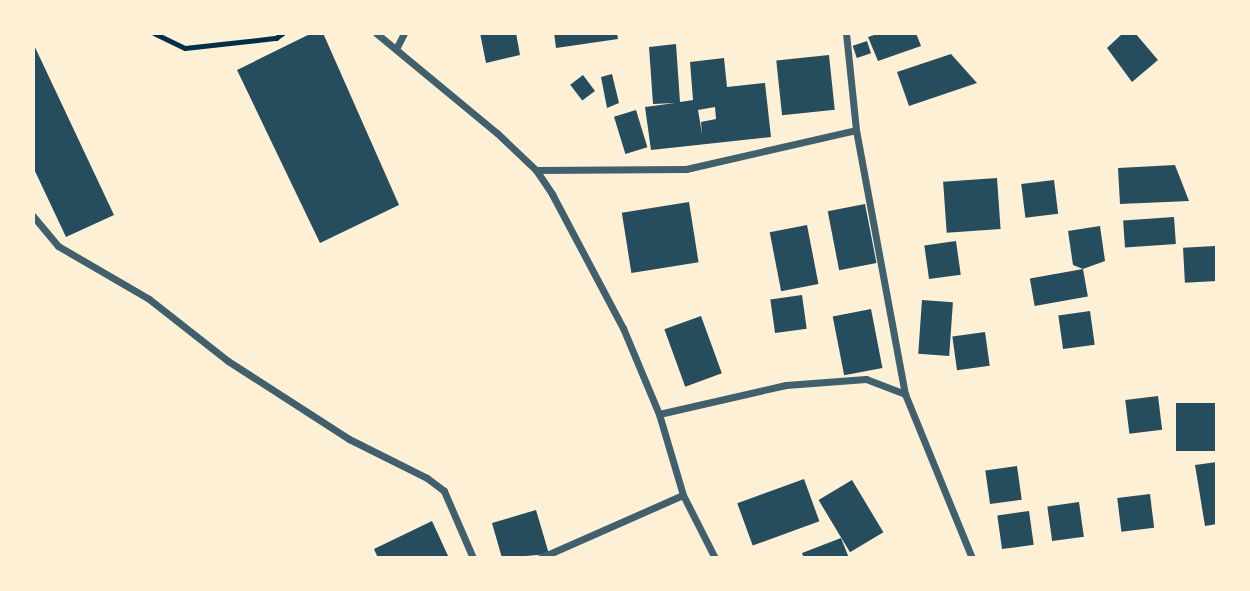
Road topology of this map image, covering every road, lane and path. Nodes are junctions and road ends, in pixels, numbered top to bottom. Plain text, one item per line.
1 (154, 33) edge
2 (283, 33) edge
3 (376, 33) edge
4 (404, 33) edge
5 (846, 33) edge
6 (396, 49) junction
7 (856, 130) junction
8 (536, 170) junction
9 (33, 216) edge
10 (905, 394) junction
11 (659, 414) junction
12 (683, 495) junction
13 (473, 558) edge
14 (540, 558) edge
15 (715, 558) edge
16 (972, 558) edge

1 - 2 path
3 - 6 street
4 - 6 street
5 - 7 street
6 - 8 street
7 - 8 street
7 - 10 street
8 - 11 street
9 - 13 street
10 - 11 street
10 - 16 street
11 - 12 street
12 - 14 street
12 - 15 street

